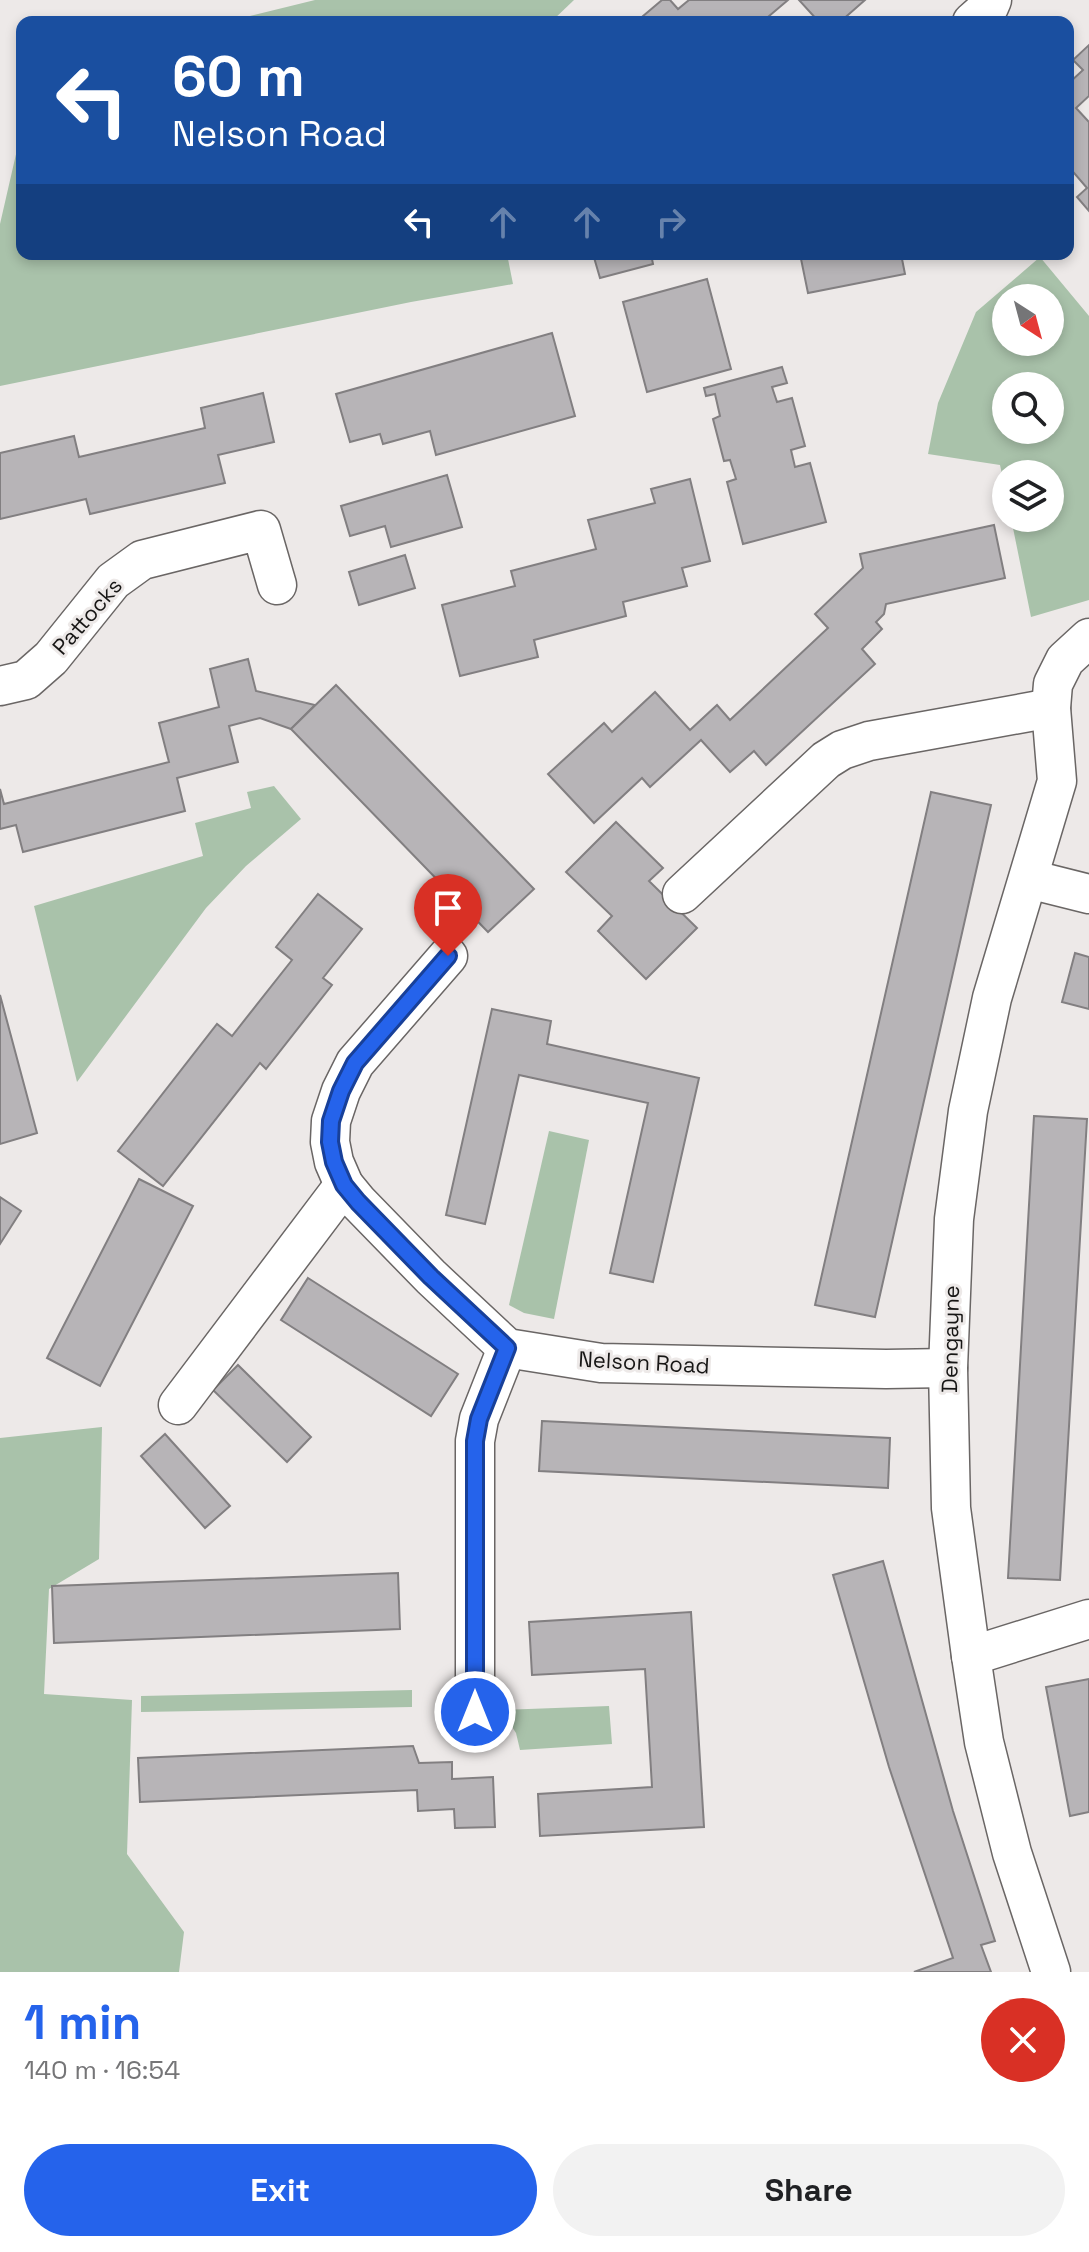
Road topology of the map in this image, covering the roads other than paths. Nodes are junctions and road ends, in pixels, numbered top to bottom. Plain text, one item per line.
1 (992, 0) edge
2 (979, 16) edge
3 (277, 585) dead end
4 (1089, 638) edge
5 (0, 686) edge
6 (1051, 708) junction
7 (1029, 879) junction
8 (682, 894) dead end
9 (1089, 894) edge
10 (448, 956) dead end
11 (344, 1185) junction
12 (507, 1348) junction
13 (948, 1368) junction
14 (178, 1405) dead end
15 (1089, 1619) edge
16 (971, 1656) junction
17 (475, 1712) dead end
18 (1051, 1972) edge

1 - 2 street
3 - 5 street, Pattocks
4 - 6 street, Dengayne
6 - 7 street, Dengayne
6 - 8 street
7 - 9 street
7 - 13 street, Dengayne
10 - 11 street
11 - 12 street
11 - 14 street
12 - 13 street, Nelson Road
12 - 17 street
13 - 16 street, Dengayne
15 - 16 street
16 - 18 street, Dengayne

